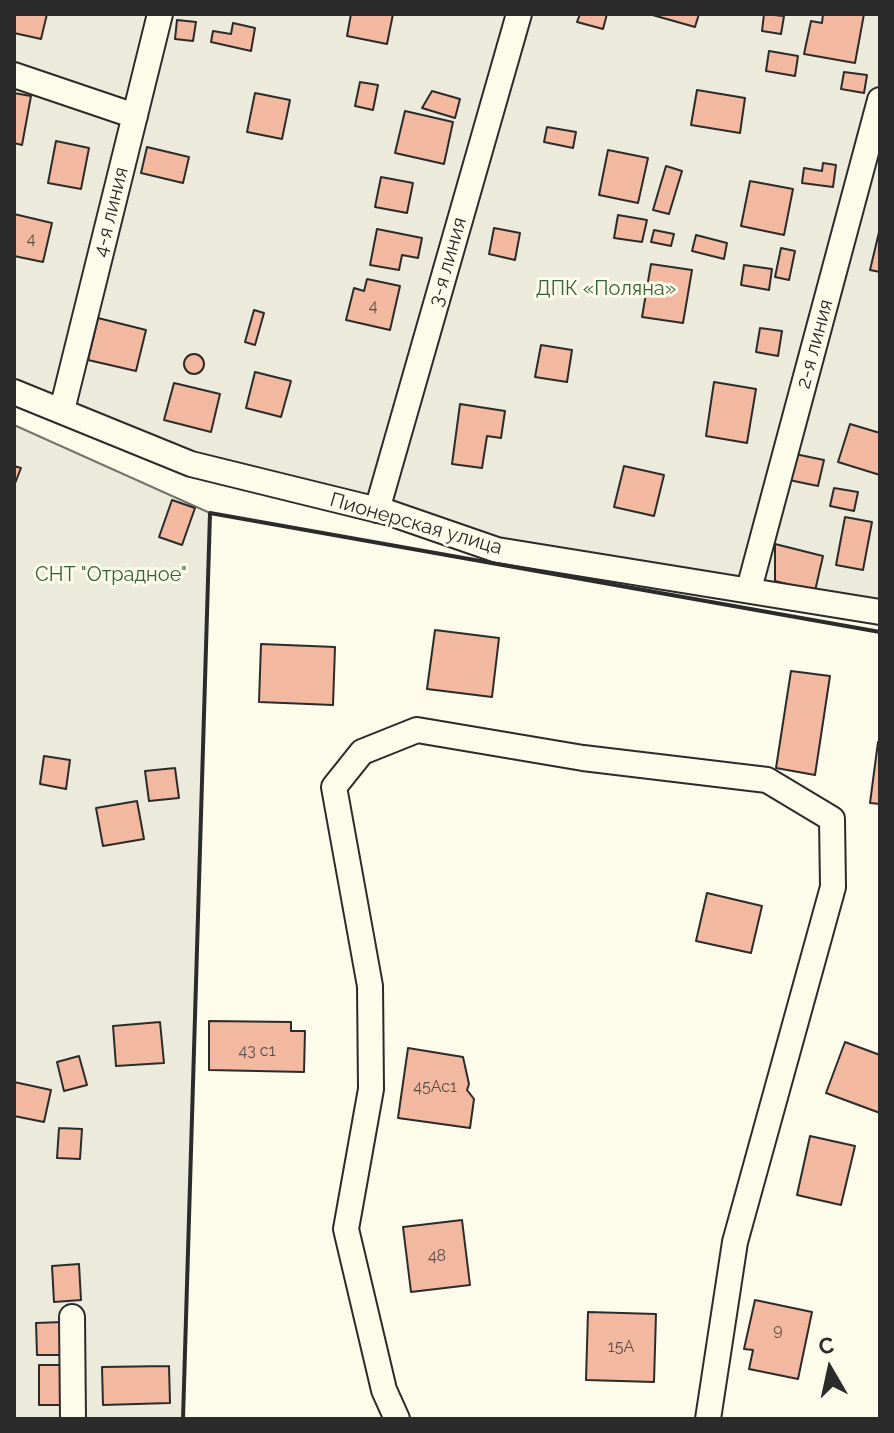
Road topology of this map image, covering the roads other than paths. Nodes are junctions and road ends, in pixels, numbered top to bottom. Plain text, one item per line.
1 (160, 14) edge
2 (519, 14) edge
3 (14, 75) edge
4 (880, 100) edge
5 (135, 116) junction
6 (14, 392) edge
7 (62, 410) junction
8 (377, 510) junction
9 (749, 589) junction
10 (880, 612) edge
11 (72, 1317) dead end
12 (73, 1419) edge
13 (397, 1419) edge
14 (708, 1419) edge

1 - 5 street, 4-я линия
2 - 8 street, 3-я линия
3 - 5 street
4 - 9 street, 2-я линия
5 - 7 street, 4-я линия
6 - 7 street, Пионерская улица
7 - 8 street, Пионерская улица
8 - 9 street, Пионерская улица
9 - 10 street, Пионерская улица
11 - 12 street
13 - 14 street

